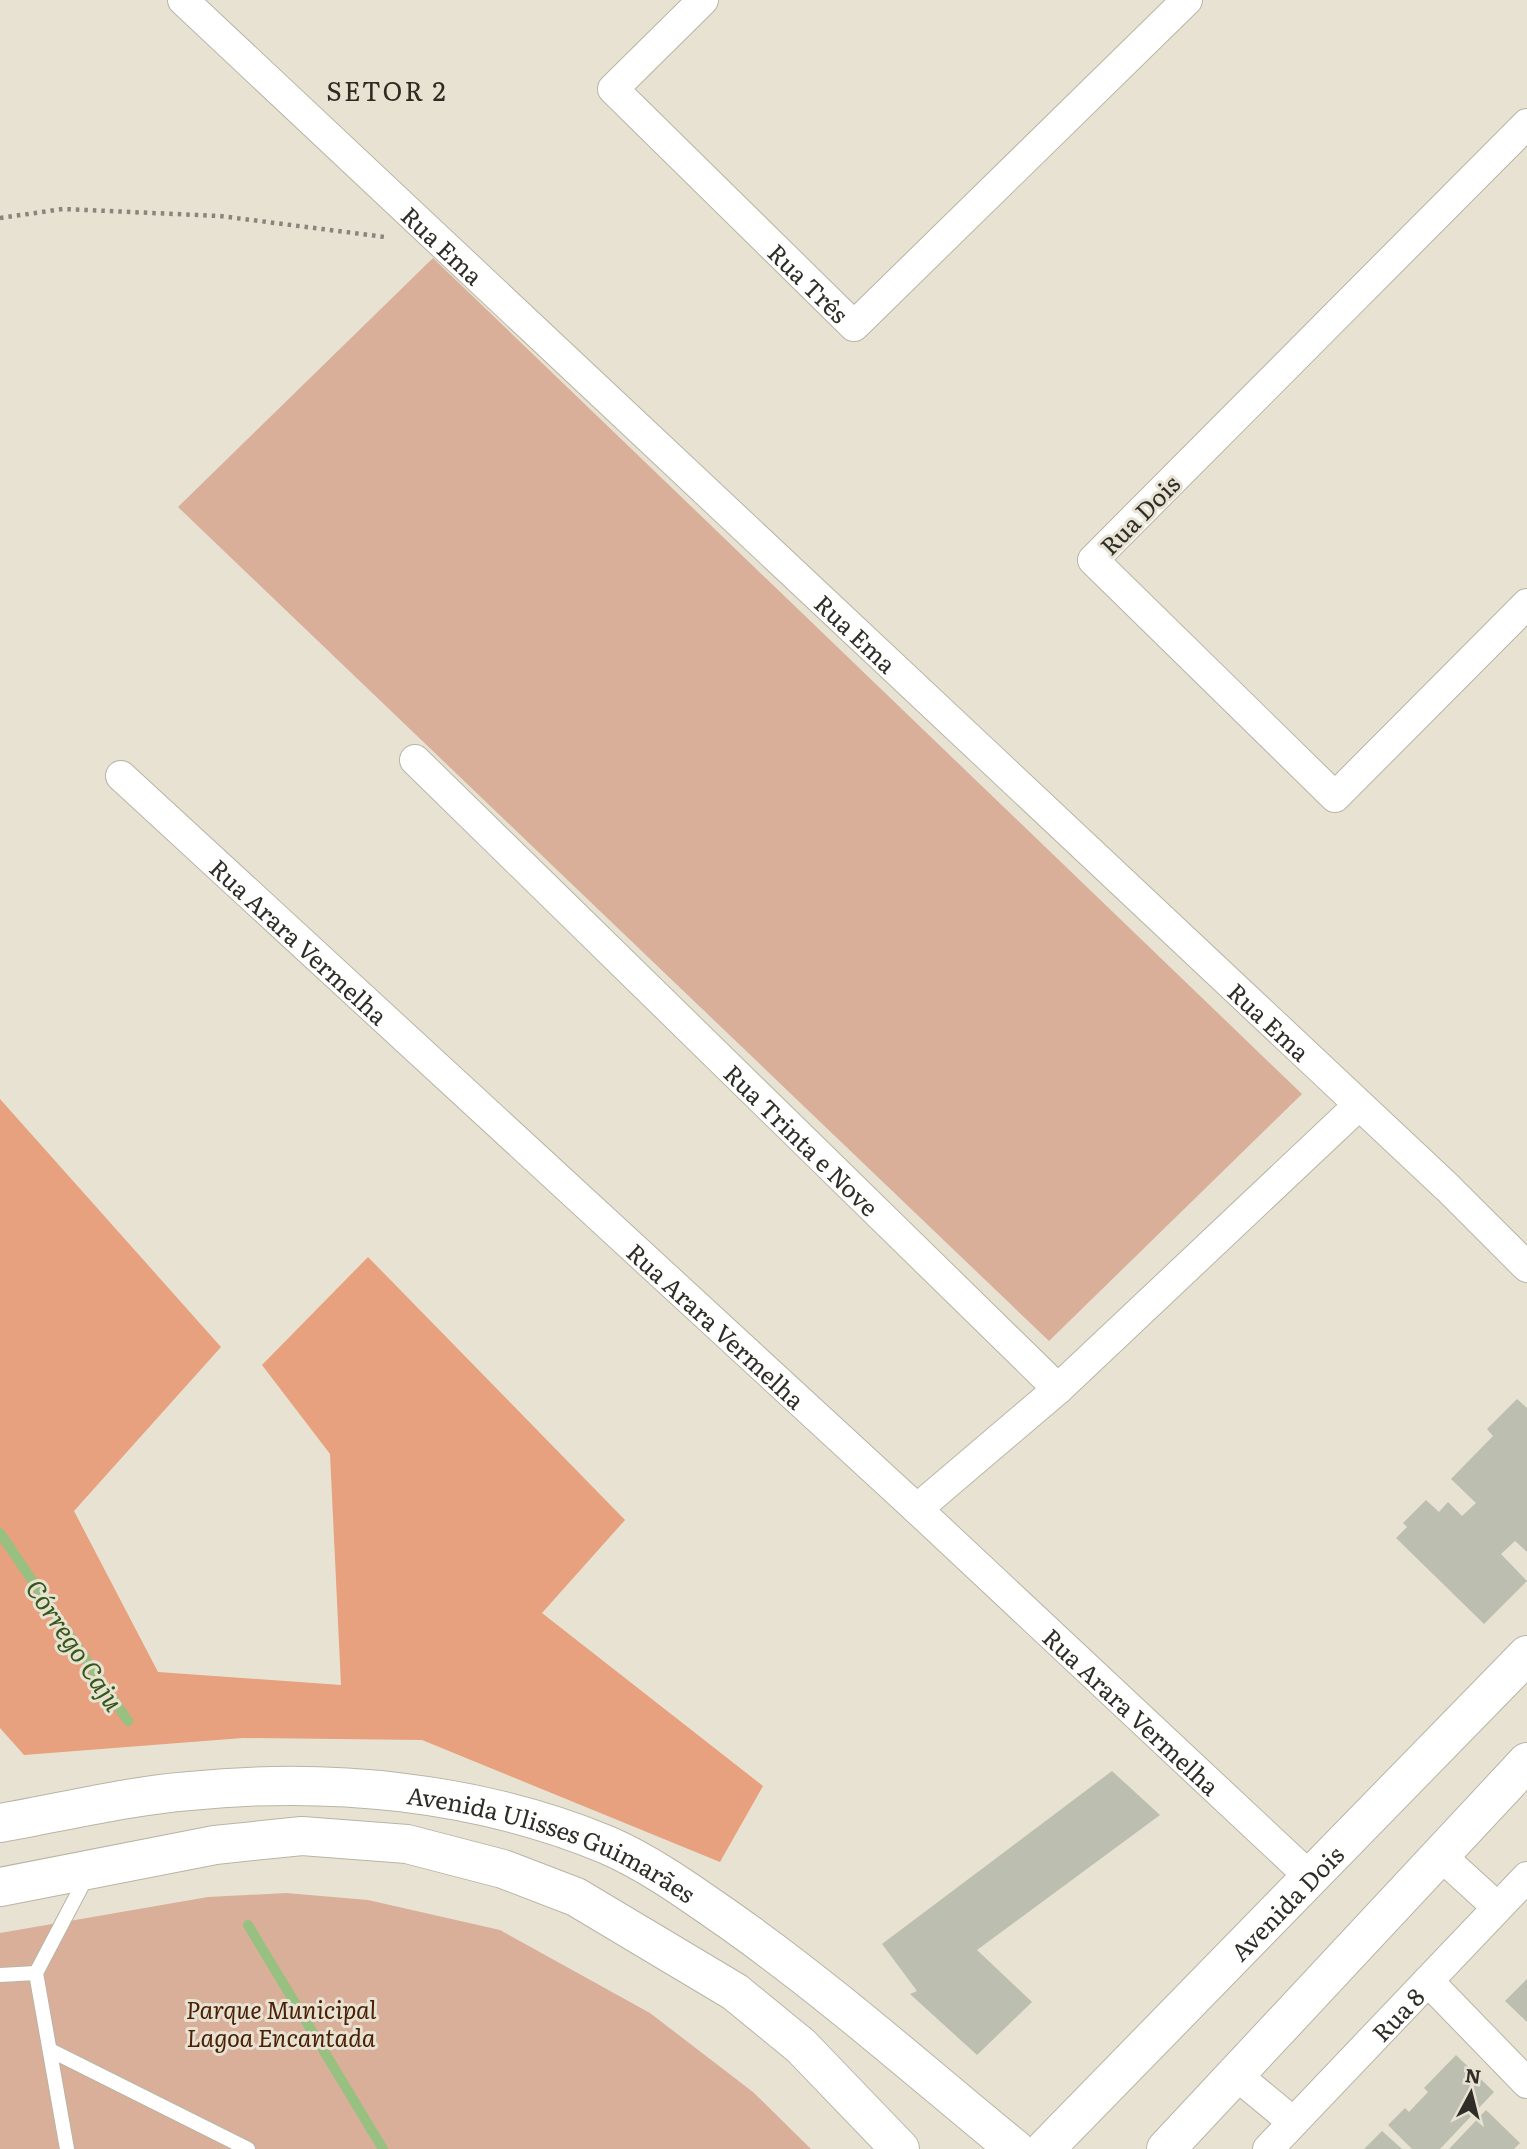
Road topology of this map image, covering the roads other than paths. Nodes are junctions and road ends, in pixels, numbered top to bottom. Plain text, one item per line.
1 (183, 0) edge
2 (704, 0) edge
3 (1187, 0) edge
4 (1527, 124) edge
5 (1527, 604) edge
6 (415, 760) dead end
7 (121, 776) dead end
8 (1359, 1104) junction
9 (1527, 1267) edge
10 (1058, 1389) junction
11 (917, 1509) junction
12 (1527, 1655) edge
13 (1527, 1762) edge
14 (187, 1791) junction
15 (0, 1823) edge
16 (215, 1844) junction
17 (1440, 1855) junction
18 (91, 1869) junction
19 (1310, 1877) junction
20 (1527, 1877) edge
21 (0, 1887) edge
22 (1497, 1907) junction
23 (36, 1973) junction
24 (0, 1976) edge
25 (1428, 1981) junction
26 (50, 2050) junction
27 (1236, 2074) junction
28 (1527, 2083) edge
29 (1293, 2122) junction
30 (67, 2149) edge
31 (248, 2149) edge
32 (900, 2149) edge
33 (1015, 2149) edge
34 (1045, 2149) edge
35 (1166, 2149) edge
36 (1268, 2149) edge

1 - 8 street, Rua Ema
2 - 3 street, Rua Três
4 - 5 street, Rua Dois
6 - 10 street, Rua Trinta e Nove
7 - 11 street, Rua Arara Vermelha
8 - 9 street, Rua Ema
8 - 10 street
10 - 11 street
11 - 19 street, Rua Arara Vermelha
12 - 19 main road, Avenida Dois
13 - 17 main road
14 - 15 main road, Avenida Ulisses Guimarães
14 - 16 main road
14 - 33 main road, Avenida Ulisses Guimarães
16 - 18 main road, Avenida Ulisses Guimarães
16 - 32 main road, Avenida Ulisses Guimarães
17 - 22 street
17 - 27 main road
18 - 21 main road, Avenida Ulisses Guimarães
18 - 23 lane
19 - 34 main road, Avenida Dois
20 - 22 street, Rua 8
22 - 25 street, Rua 8
23 - 24 lane
23 - 26 lane
25 - 28 street
25 - 29 street, Rua 8
26 - 30 lane
26 - 31 lane
27 - 29 street
27 - 35 main road
29 - 36 street, Rua 8

